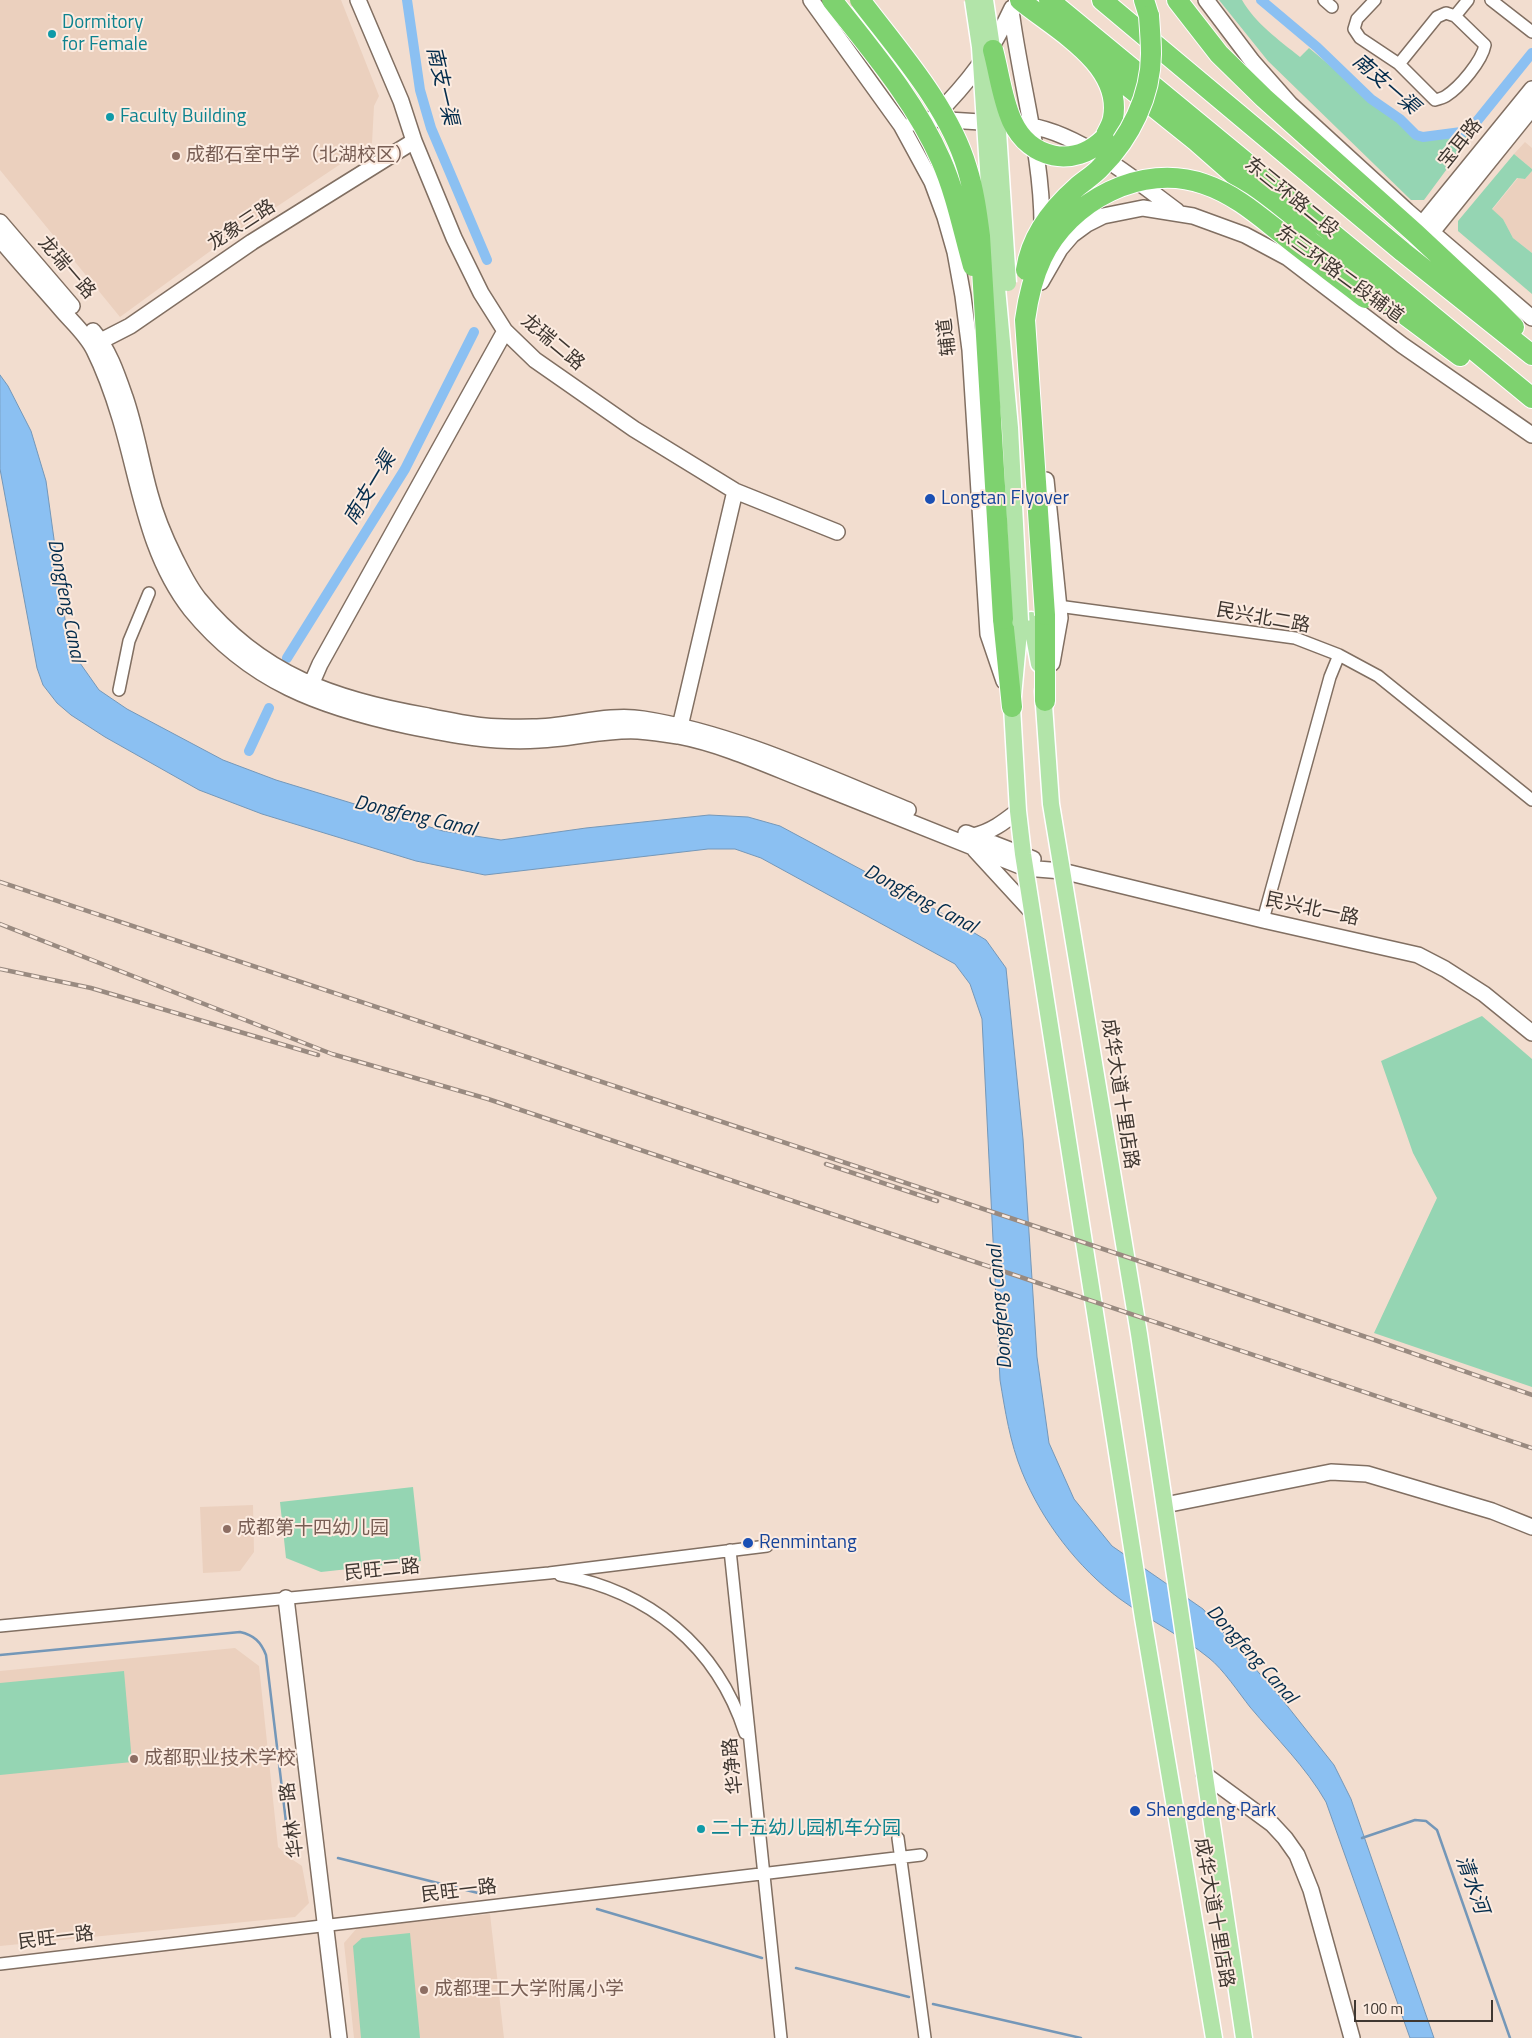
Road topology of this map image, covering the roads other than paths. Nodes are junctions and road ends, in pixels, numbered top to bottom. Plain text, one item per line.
1 (358, 0) edge
2 (811, 0) edge
3 (832, 0) edge
4 (860, 0) edge
5 (972, 0) edge
6 (985, 0) edge
7 (1049, 0) edge
8 (1102, 0) edge
9 (1144, 0) edge
10 (1177, 0) edge
11 (1191, 0) edge
12 (1206, 0) edge
13 (1375, 0) edge
14 (1468, 0) edge
15 (1490, 0) edge
16 (1016, 3) edge
17 (1455, 16) junction
18 (1532, 32) edge
19 (993, 50) junction
20 (1095, 60) junction
21 (1399, 64) junction
22 (1532, 89) edge
23 (1264, 98) junction
24 (1532, 108) edge
25 (932, 119) junction
26 (901, 125) junction
27 (1031, 126) junction
28 (414, 141) junction
29 (1180, 213) junction
30 (0, 222) edge
31 (1423, 230) junction
32 (0, 239) edge
33 (1041, 282) junction
34 (1372, 286) junction
35 (984, 302) junction
36 (1532, 318) edge
37 (1025, 320) junction
38 (505, 331) junction
39 (97, 343) junction
40 (1532, 348) edge
41 (1532, 355) edge
42 (1532, 398) edge
43 (1532, 435) edge
44 (735, 491) junction
45 (837, 532) dead end
46 (149, 593) dead end
47 (1031, 616) junction
48 (1339, 655) junction
49 (118, 690) dead end
50 (308, 691) junction
51 (1045, 701) joint
52 (1012, 707) junction
53 (679, 731) junction
54 (1532, 800) edge
55 (1018, 811) junction
56 (972, 841) junction
57 (1024, 861) junction
58 (1062, 871) junction
59 (1032, 912) junction
60 (1263, 920) junction
61 (1532, 1033) edge
62 (1164, 1505) junction
63 (1532, 1528) edge
64 (767, 1546) dead end
65 (730, 1550) junction
66 (549, 1573) junction
67 (286, 1598) junction
68 (0, 1626) edge
69 (751, 1754) junction
70 (1204, 1774) junction
71 (898, 1838) dead end
72 (921, 1855) dead end
73 (900, 1858) junction
74 (763, 1874) junction
75 (326, 1925) junction
76 (0, 1964) edge
77 (339, 2038) edge
78 (781, 2038) edge
79 (925, 2038) edge
80 (1214, 2038) edge
81 (1244, 2038) edge
82 (1352, 2038) edge

1 - 28 street, 龙瑞二路
2 - 26 street, 辅道
3 - 35 highway, bridge
4 - 35 highway, bridge
5 - 47 main road, bridge
6 - 19 main road, bridge
7 - 34 highway, 东三环路二段
8 - 41 highway, 东三环路二段
9 - 37 highway, bridge
10 - 23 highway
11 - 23 highway
12 - 31 street
13 - 21 street
14 - 17 street
15 - 18 street
16 - 20 highway
16 - 25 street
16 - 27 street
17 - 21 street
17 - 21 street
19 - 20 highway, bridge
19 - 47 main road, bridge
20 - 34 highway
22 - 31 street, 宝耳路
23 - 31 highway
24 - 31 street, 宝耳路
25 - 26 street
25 - 27 street
26 - 52 street, 辅道
27 - 29 street
27 - 33 street
28 - 38 street, 龙瑞二路
28 - 39 street, 龙象三路
29 - 33 street, 东三环路二段辅道
29 - 43 street, 东三环路二段辅道
30 - 39 street, 龙瑞一路
31 - 36 street
31 - 40 highway
32 - 39 street, 龙瑞一路
33 - 47 street
34 - 37 highway, bridge
34 - 42 highway, 东三环路二段
34 - 42 highway
35 - 47 highway, bridge
37 - 47 highway, bridge
38 - 44 street, 龙瑞二路
38 - 50 street
39 - 50 street, 民兴北一路
44 - 45 street, 龙瑞二路
44 - 53 street
46 - 49 street
47 - 48 street, 民兴北二路
47 - 51 highway
47 - 52 highway
48 - 54 street, 民兴北二路
48 - 60 street
50 - 53 street, 民兴北一路
51 - 58 main road, 成华大道十里店路
52 - 55 main road
53 - 56 street, 民兴北一路
55 - 56 street
55 - 57 main road
56 - 57 street, 民兴北一路
56 - 59 street
57 - 58 street, 民兴北一路
57 - 59 main road
58 - 60 street, 民兴北一路
58 - 62 main road, 成华大道十里店路
59 - 80 main road, 成华大道十里店路
60 - 61 street, 民兴北一路
62 - 63 street
62 - 70 main road, 成华大道十里店路
64 - 65 street, 民旺二路
65 - 66 street, 民旺二路
65 - 69 street, 华净路
66 - 67 street, 民旺二路
66 - 69 street
67 - 68 street, 民旺二路
67 - 75 street, 华林一路
69 - 74 street, 华净路
70 - 81 main road, 成华大道十里店路
70 - 82 street
71 - 73 street
72 - 73 street, 民旺一路
73 - 74 street, 民旺一路
73 - 79 street
74 - 75 street, 民旺一路
74 - 78 street, 华净路
75 - 76 street, 民旺一路
75 - 77 street, 华林一路

